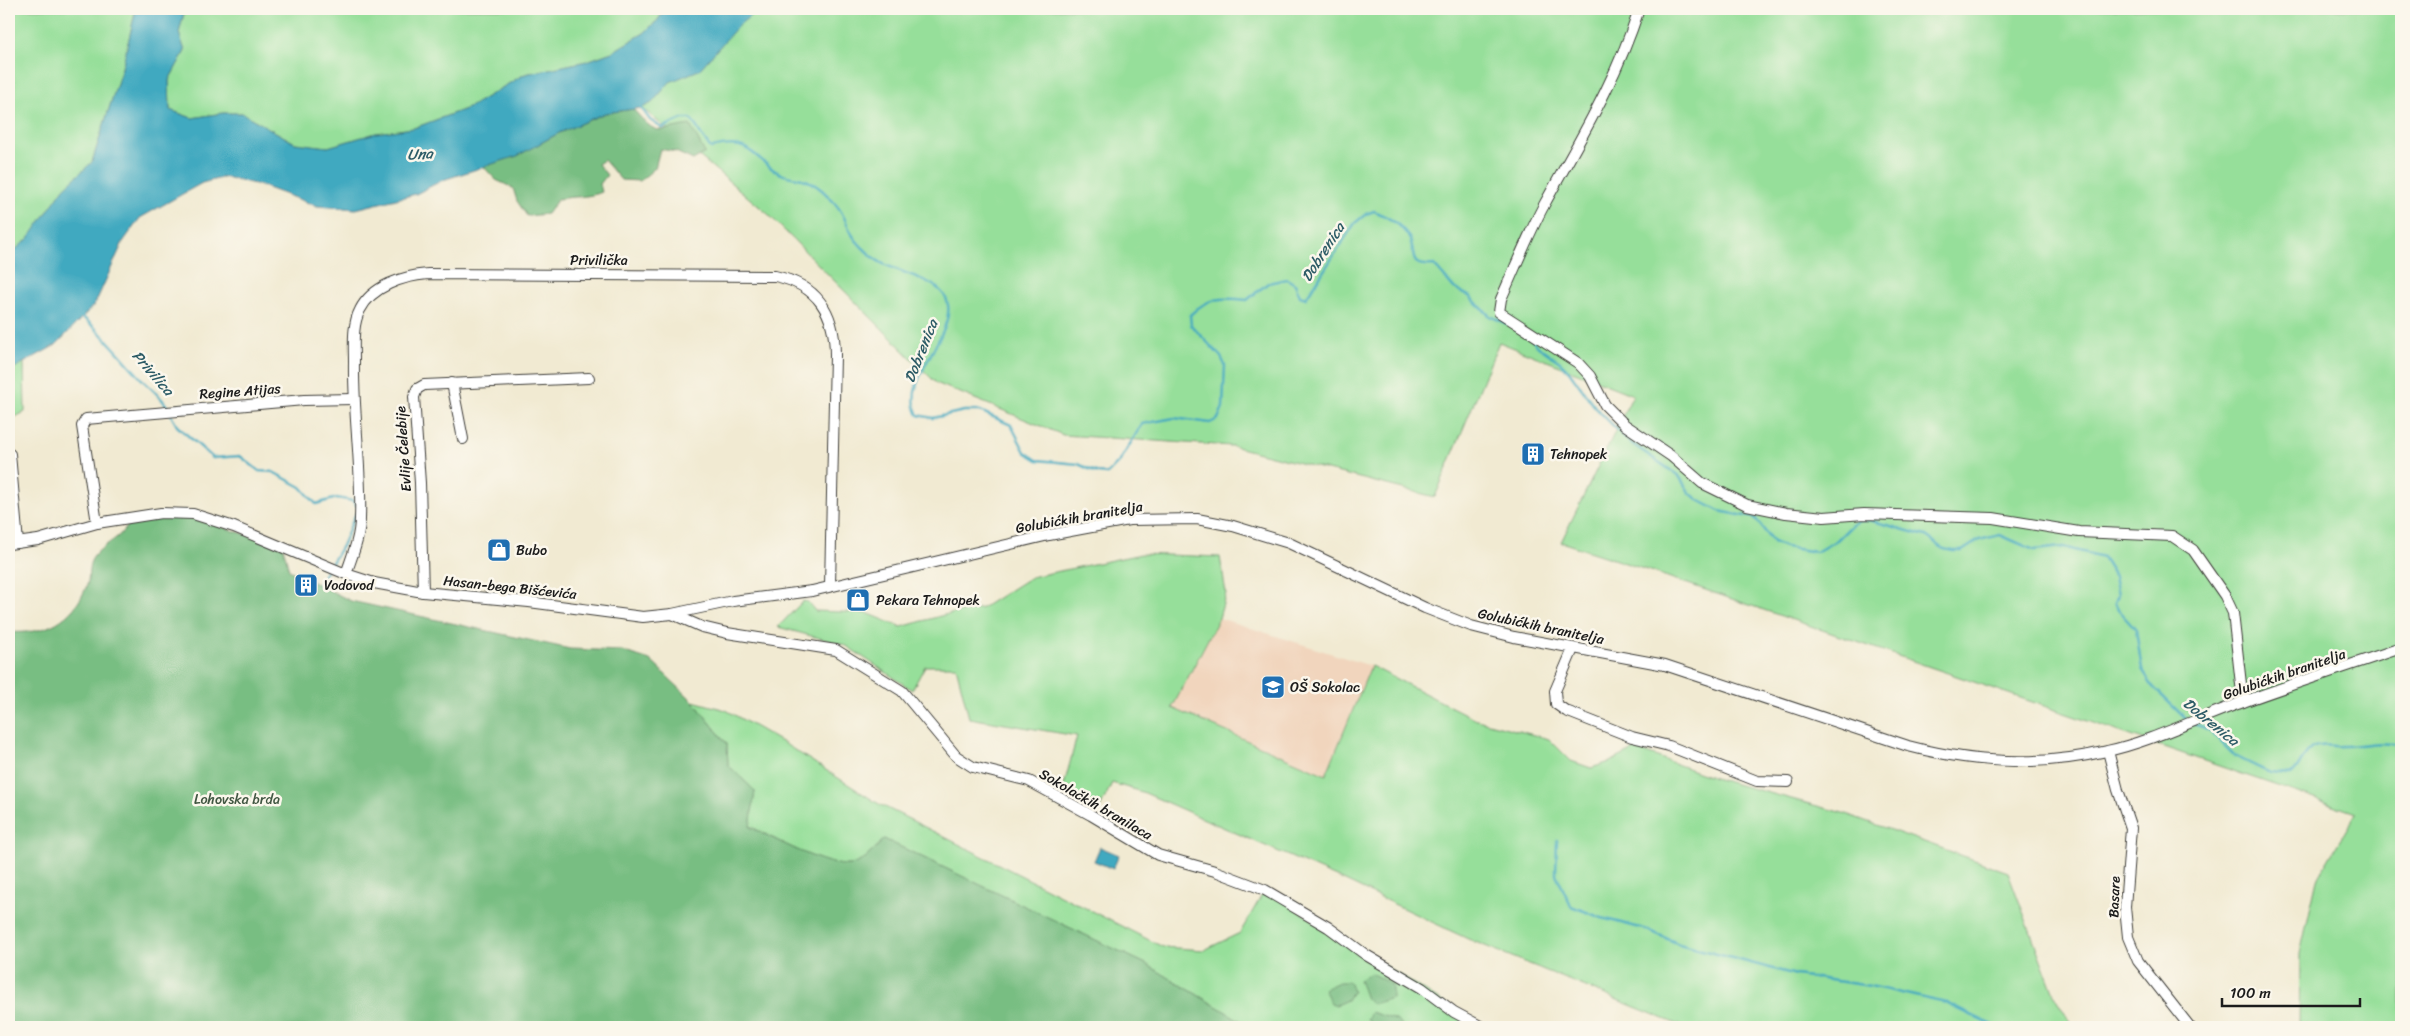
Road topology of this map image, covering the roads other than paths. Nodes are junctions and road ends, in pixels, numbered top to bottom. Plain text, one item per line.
1 (1639, 9) edge
2 (589, 378) dead end
3 (452, 383) junction
4 (354, 399) junction
5 (463, 439) dead end
6 (10, 454) dead end
7 (97, 524) junction
8 (13, 544) edge
9 (346, 574) junction
10 (830, 586) junction
11 (423, 592) junction
12 (672, 614) junction
13 (2401, 648) edge
14 (1573, 649) junction
15 (2243, 702) junction
16 (2108, 751) junction
17 (1788, 782) dead end
18 (1482, 1027) edge
19 (2190, 1027) edge

1 - 15 street
2 - 3 street, Evlije Čelebije
3 - 5 street
3 - 11 street, Evlije Čelebije
4 - 7 street, Regine Atijas
4 - 9 street, Privilička
4 - 10 street, Privilička
6 - 8 street
7 - 8 street
7 - 9 street, Hasan-bega Bišćevića
9 - 11 street, Hasan-bega Bišćevića
10 - 12 street, Golubićkih branitelja
10 - 14 street, Golubićkih branitelja
11 - 12 street, Hasan-bega Bišćevića
12 - 18 street, Sokolačkih branilaca
13 - 15 street, Golubićkih branitelja
14 - 16 street, Golubićkih branitelja
14 - 17 street
15 - 16 street, Golubićkih branitelja
16 - 19 street, Basare

